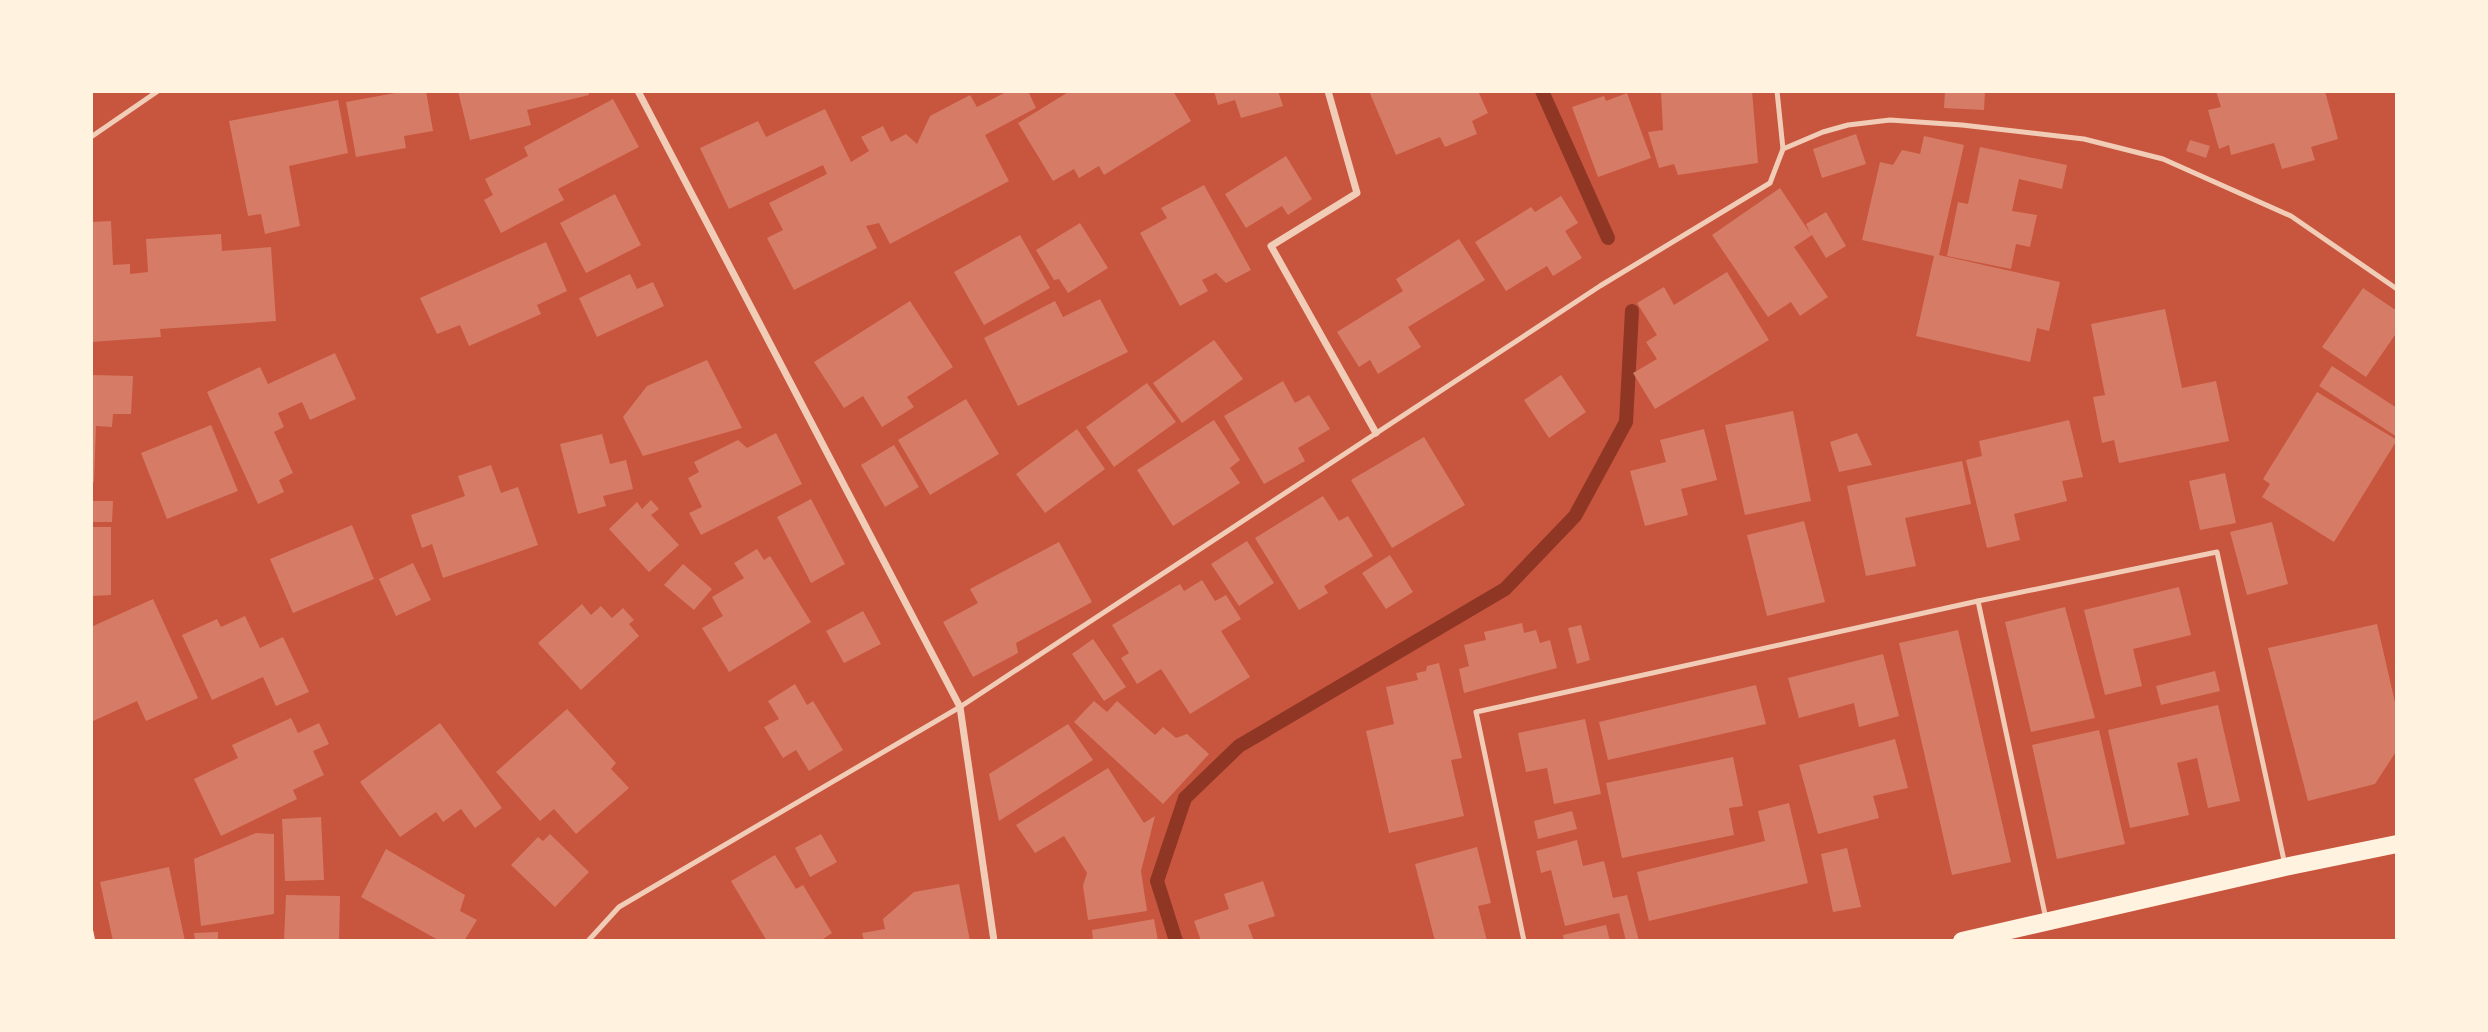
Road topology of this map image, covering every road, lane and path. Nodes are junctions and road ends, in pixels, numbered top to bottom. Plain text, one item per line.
1 (158, 91) edge
2 (638, 91) edge
3 (1328, 91) edge
4 (1777, 91) edge
5 (91, 137) edge
6 (1783, 149) junction
7 (2397, 289) edge
8 (1376, 433) junction
9 (1978, 601) junction
10 (960, 707) junction
11 (2397, 845) edge
12 (2285, 867) junction
13 (2046, 922) junction
14 (91, 931) edge
15 (93, 941) edge
16 (588, 941) edge
17 (994, 941) edge
18 (1524, 941) edge
19 (1962, 941) edge

1 - 5 lane
2 - 10 street
3 - 8 street
4 - 6 lane
6 - 7 lane
6 - 8 lane
8 - 10 lane
9 - 12 lane
9 - 13 lane
9 - 18 lane
10 - 16 lane
10 - 17 street
11 - 12 main road
12 - 13 main road
13 - 19 main road
14 - 15 path

